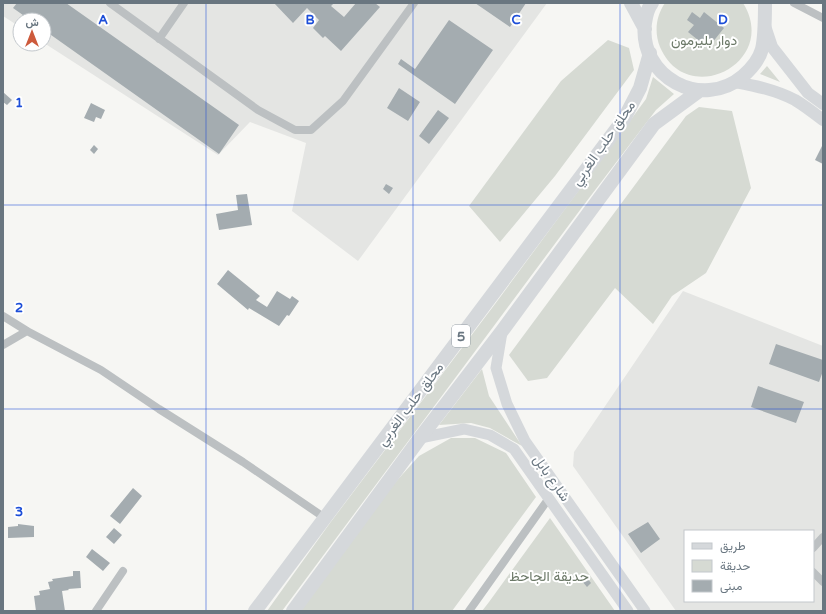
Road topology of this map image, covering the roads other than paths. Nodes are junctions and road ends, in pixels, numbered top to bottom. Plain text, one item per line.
1 (110, 3) edge
2 (184, 3) edge
3 (414, 3) edge
4 (631, 3) edge
5 (652, 3) edge
6 (757, 3) edge
7 (765, 3) edge
8 (794, 3) edge
9 (823, 18) edge
10 (764, 24) junction
11 (645, 29) junction
12 (159, 39) junction
13 (650, 53) junction
14 (735, 82) junction
15 (699, 91) junction
16 (823, 104) edge
17 (823, 120) edge
18 (3, 316) edge
19 (27, 331) junction
20 (502, 331) junction
21 (3, 345) edge
22 (420, 438) junction
23 (530, 448) junction
24 (519, 456) junction
25 (549, 498) junction
26 (325, 518) junction
27 (823, 537) edge
28 (814, 547) edge
29 (123, 571) dead end
30 (814, 573) edge
31 (823, 582) edge
32 (96, 611) edge
33 (255, 611) edge
34 (293, 611) edge
35 (469, 611) edge
36 (628, 611) edge
37 (645, 611) edge

1 - 12 street
2 - 12 street
3 - 12 street
4 - 11 highway
5 - 11 highway
6 - 10 highway
7 - 10 highway
8 - 9 street
10 - 14 highway
10 - 16 main road
11 - 13 highway
13 - 15 highway
13 - 26 highway, محلق حلب الغربي / 5
14 - 15 highway
14 - 17 main road
15 - 20 highway, محلق حلب الغربي / 5
18 - 19 street
19 - 21 street
19 - 26 street
20 - 22 highway, محلق حلب الغربي / 5
20 - 23 street, شارع بابل
22 - 24 street
22 - 34 highway, محلق حلب الغربي / 5
23 - 24 street
23 - 37 street, شارع بابل
24 - 25 street
25 - 35 street
25 - 36 street
26 - 33 highway, محلق حلب الغربي / 5
27 - 28 street
29 - 32 street
30 - 31 street

